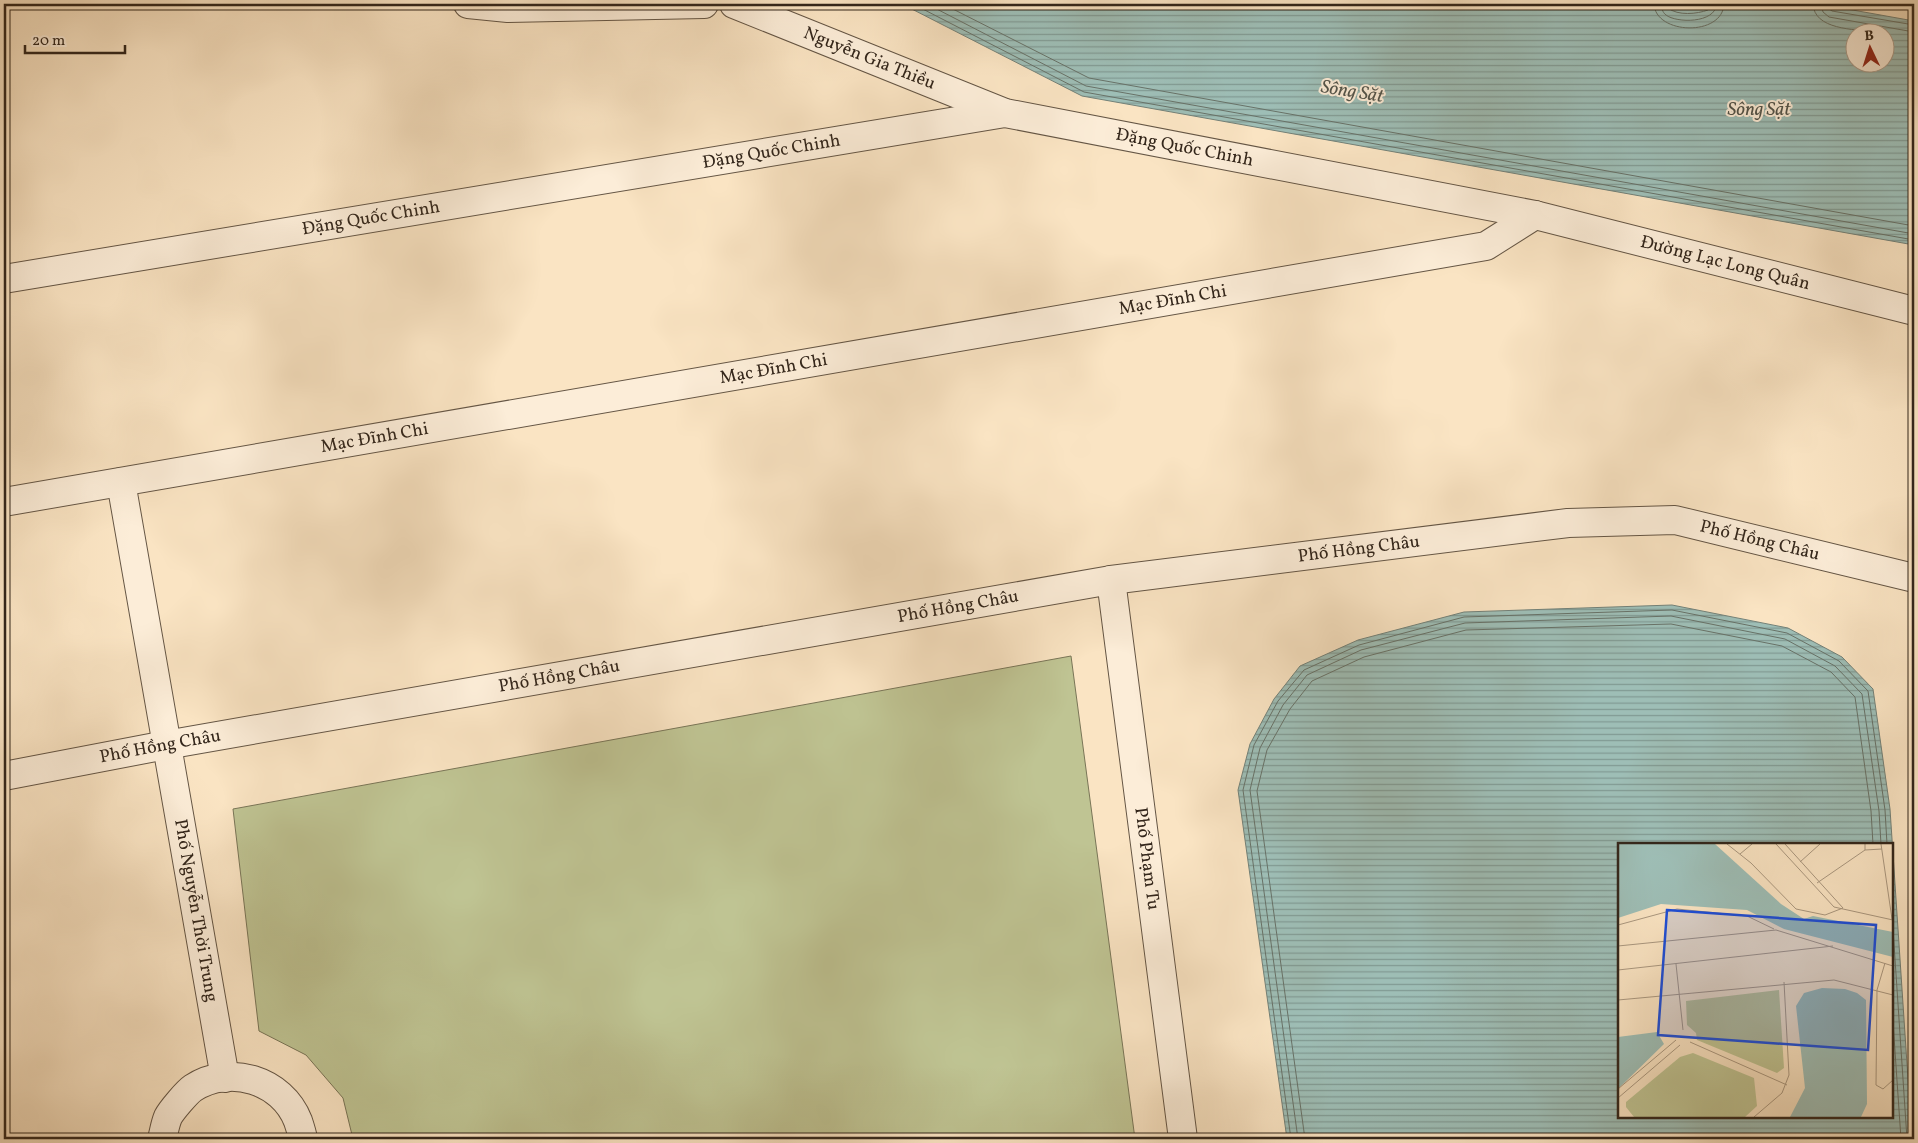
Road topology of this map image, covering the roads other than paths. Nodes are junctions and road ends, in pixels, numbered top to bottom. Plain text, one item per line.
1 (468, 4) edge
2 (704, 4) edge
3 (734, 4) edge
4 (1005, 113) junction
5 (1535, 215) junction
6 (4, 280) edge
7 (1914, 311) edge
8 (121, 482) junction
9 (4, 502) edge
10 (1914, 578) edge
11 (1111, 580) junction
12 (166, 745) junction
13 (4, 776) edge
14 (225, 1078) junction
15 (162, 1139) edge
16 (303, 1139) edge
17 (1183, 1139) edge

1 - 2 street
3 - 4 street, Nguyễn Gia Thiều
4 - 5 street, Đặng Quốc Chinh
4 - 6 street, Đặng Quốc Chinh
5 - 7 street, Đường Lạc Long Quân
5 - 8 street, Mạc Đĩnh Chi
8 - 9 street, Mạc Đĩnh Chi
8 - 12 street, Phố Nguyễn Thời Trung
10 - 11 street, Phố Hồng Châu
11 - 12 street, Phố Hồng Châu
11 - 17 street, Phố Phạm Tu
12 - 13 street, Phố Hồng Châu
12 - 14 street, Phố Nguyễn Thời Trung
14 - 15 street
14 - 16 street

